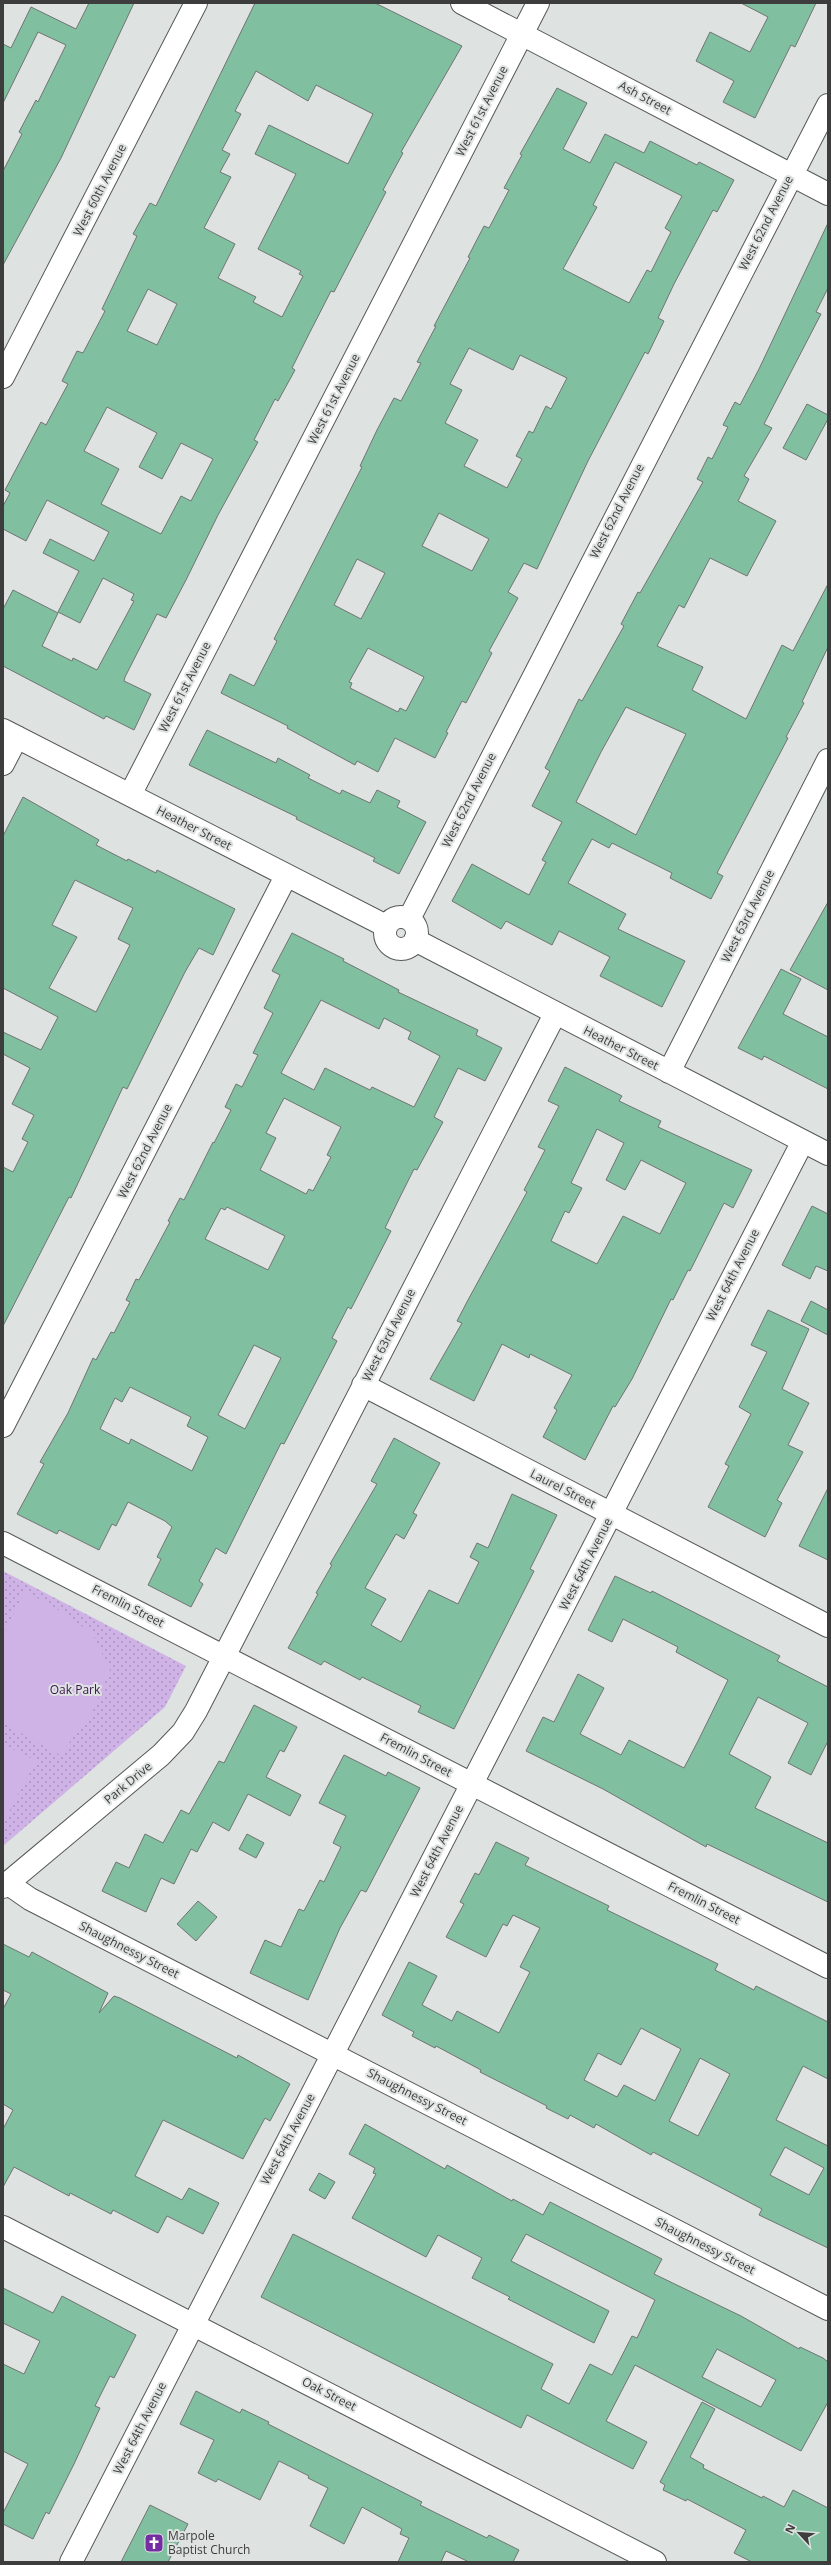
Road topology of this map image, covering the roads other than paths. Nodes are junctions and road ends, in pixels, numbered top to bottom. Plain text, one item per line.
1 (196, 3) edge
2 (462, 3) edge
3 (538, 3) edge
4 (522, 34) junction
5 (828, 105) edge
6 (791, 174) junction
7 (828, 194) edge
8 (3, 377) edge
9 (10, 733) edge
10 (828, 760) edge
11 (3, 764) edge
12 (130, 795) junction
13 (286, 876) junction
14 (409, 919) junction
15 (386, 926) junction
16 (415, 940) junction
17 (555, 1014) junction
18 (669, 1072) junction
19 (803, 1141) junction
20 (828, 1154) edge
21 (363, 1385) junction
22 (3, 1426) edge
23 (612, 1514) junction
24 (3, 1542) edge
25 (828, 1626) edge
26 (224, 1655) junction
27 (472, 1784) junction
28 (5, 1885) edge
29 (828, 1967) edge
30 (332, 2055) junction
31 (3, 2227) edge
32 (828, 2309) edge
33 (194, 2324) junction
34 (71, 2562) edge
35 (655, 2562) edge

1 - 8 street, West 60th Avenue
2 - 4 street, Ash Street
3 - 4 street, West 61st Avenue
4 - 6 street, Ash Street
4 - 12 street, West 61st Avenue
5 - 6 street, West 62nd Avenue
6 - 7 street, Ash Street
6 - 14 street, West 62nd Avenue
9 - 11 street
9 - 12 street, Heather Street
10 - 18 street, West 63rd Avenue
12 - 13 street, Heather Street
13 - 15 street, Heather Street
13 - 22 street, West 62nd Avenue
14 - 15 street
14 - 16 street
15 - 16 street
16 - 17 street, Heather Street
17 - 18 street, Heather Street
17 - 21 street, West 63rd Avenue
18 - 19 street, Heather Street
19 - 20 street, Heather Street
19 - 23 street, West 64th Avenue
21 - 23 street, Laurel Street
21 - 26 street, West 63rd Avenue
23 - 25 street, Laurel Street
23 - 27 street, West 64th Avenue
24 - 26 street, Fremlin Street
26 - 27 street, Fremlin Street
26 - 28 street, Park Drive
27 - 29 street, Fremlin Street
27 - 30 street, West 64th Avenue
28 - 30 street, Shaughnessy Street
30 - 32 street, Shaughnessy Street
30 - 33 street, West 64th Avenue
31 - 33 street, Oak Street
33 - 34 street, West 64th Avenue
33 - 35 street, Oak Street

